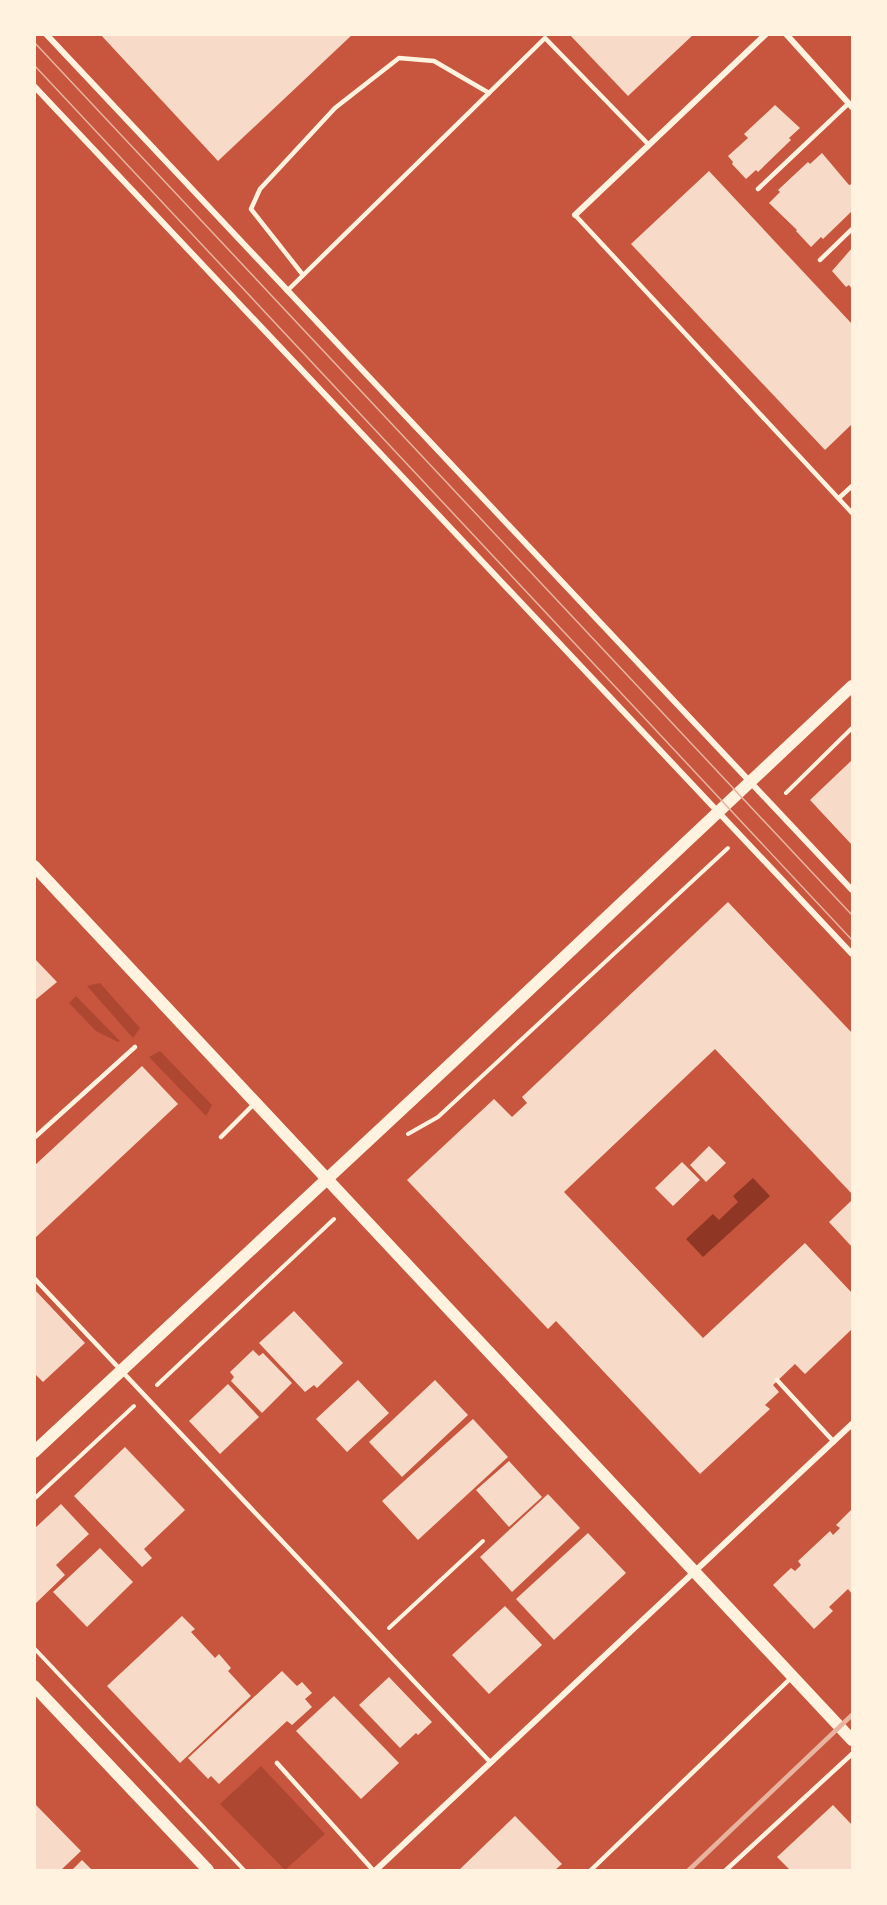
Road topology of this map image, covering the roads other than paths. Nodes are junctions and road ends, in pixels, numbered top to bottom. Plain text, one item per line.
1 (46, 34) edge
2 (766, 34) edge
3 (786, 34) edge
4 (34, 86) edge
5 (489, 93) junction
6 (851, 105) edge
7 (649, 146) junction
8 (758, 189) dead end
9 (575, 215) joint
10 (852, 229) edge
11 (820, 260) dead end
12 (303, 275) junction
13 (287, 291) junction
14 (852, 486) edge
15 (839, 498) junction
16 (852, 513) edge
17 (852, 686) edge
18 (750, 782) junction
19 (718, 812) junction
20 (34, 866) edge
21 (852, 890) edge
22 (852, 954) edge
23 (135, 1047) dead end
24 (256, 1102) junction
25 (221, 1137) dead end
26 (34, 1138) edge
27 (328, 1178) junction
28 (34, 1278) edge
29 (122, 1371) junction
30 (777, 1380) dead end
31 (852, 1424) edge
32 (834, 1442) junction
33 (34, 1452) edge
34 (695, 1572) junction
35 (792, 1676) junction
36 (34, 1686) edge
37 (852, 1740) edge
38 (852, 1754) edge
39 (277, 1763) dead end
40 (491, 1763) junction
41 (208, 1870) edge
42 (374, 1870) edge
43 (591, 1870) edge
44 (726, 1870) edge

1 - 13 street
2 - 7 street
3 - 6 street
4 - 19 street
5 - 7 lane
5 - 12 lane
5 - 12 lane
6 - 8 lane
7 - 9 street
9 - 15 lane
10 - 11 lane
12 - 13 lane
13 - 18 street
14 - 15 lane
15 - 16 lane
17 - 18 main road
18 - 19 main road
18 - 21 street
19 - 22 street
19 - 27 main road
20 - 24 main road
23 - 26 lane
24 - 25 lane
24 - 27 main road
27 - 29 main road
27 - 34 main road
28 - 29 lane
29 - 33 main road
29 - 40 lane
30 - 32 lane
31 - 32 street
32 - 34 street
34 - 35 main road
34 - 40 street
35 - 37 main road
35 - 43 lane
36 - 41 main road
38 - 44 lane
39 - 42 lane
40 - 42 street

